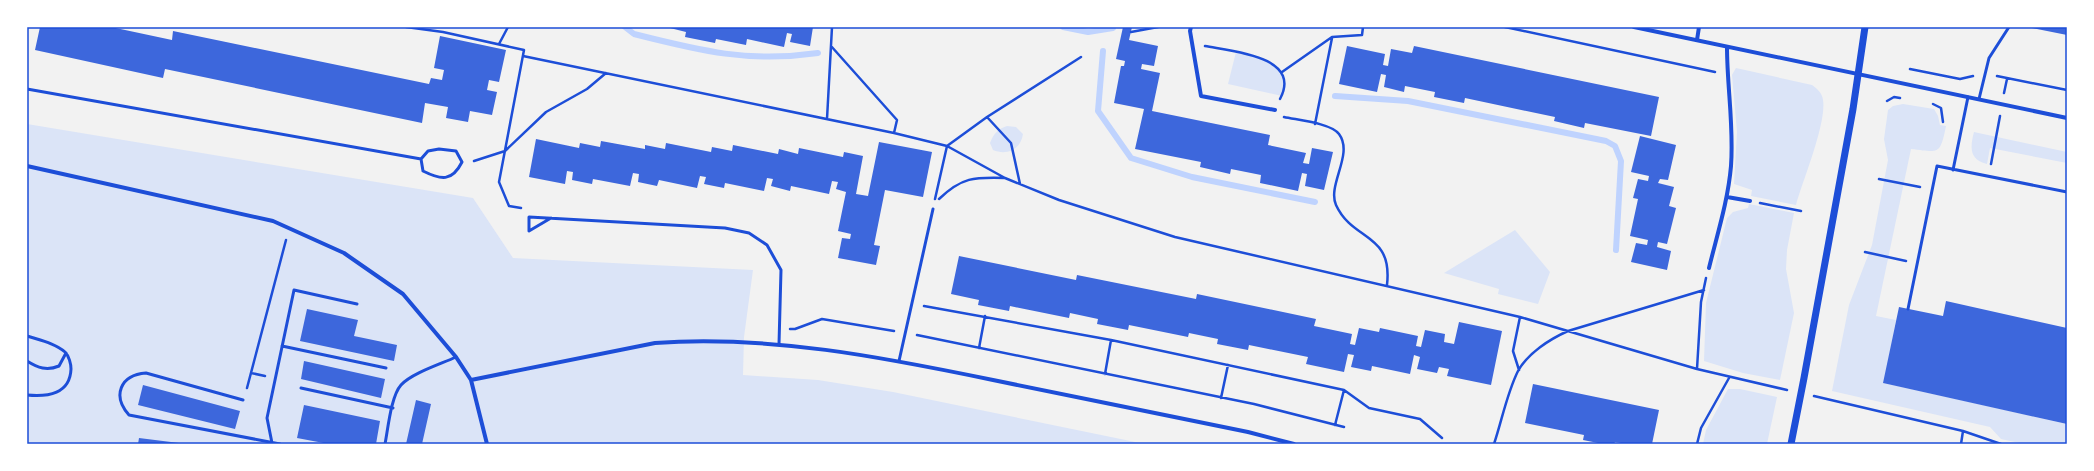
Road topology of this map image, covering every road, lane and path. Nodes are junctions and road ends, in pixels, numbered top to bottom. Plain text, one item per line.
1 (406, 27) edge
2 (508, 27) edge
3 (832, 27) edge
4 (1158, 27) edge
5 (1191, 27) edge
6 (1363, 27) edge
7 (1505, 27) edge
8 (1634, 27) edge
9 (1699, 27) edge
10 (1865, 27) edge
11 (2009, 27) edge
12 (1131, 32) dead end
13 (1332, 37) junction
14 (1697, 40) junction
15 (499, 44) junction
16 (1192, 44) junction
17 (831, 46) junction
18 (1727, 47) junction
19 (523, 56) junction
20 (1081, 57) dead end
21 (1282, 72) junction
22 (606, 73) junction
23 (1859, 73) junction
24 (1727, 75) junction
25 (2007, 79) dead end
26 (27, 89) edge
27 (1968, 97) junction
28 (1905, 98) dead end
29 (1979, 99) junction
30 (1887, 101) dead end
31 (1927, 103) dead end
32 (2002, 104) junction
33 (1275, 110) junction
34 (988, 117) junction
35 (2067, 118) edge
36 (827, 119) junction
37 (1943, 122) dead end
38 (1315, 124) junction
39 (894, 133) junction
40 (947, 146) junction
41 (505, 151) junction
42 (421, 159) junction
43 (462, 162) junction
44 (27, 166) edge
45 (1953, 170) junction
46 (1988, 176) junction
47 (1005, 178) junction
48 (1879, 179) dead end
49 (1020, 184) junction
50 (1932, 190) junction
51 (2067, 192) edge
52 (1727, 196) junction
53 (1750, 201) joint
54 (933, 209) dead end
55 (1801, 211) dead end
56 (529, 217) junction
57 (551, 218) junction
58 (289, 228) junction
59 (1865, 252) dead end
60 (1917, 264) junction
61 (1709, 268) joint
62 (1387, 285) junction
63 (1704, 290) junction
64 (357, 304) dead end
65 (912, 304) junction
66 (1908, 308) dead end
67 (985, 316) junction
68 (1520, 317) junction
69 (780, 329) junction
70 (1568, 331) junction
71 (905, 333) junction
72 (27, 336) edge
73 (1110, 340) junction
74 (779, 344) junction
75 (282, 346) junction
76 (979, 348) junction
77 (66, 352) junction
78 (456, 357) junction
79 (27, 361) edge
80 (899, 361) junction
81 (1228, 365) junction
82 (386, 368) dead end
83 (1697, 369) junction
84 (1519, 370) junction
85 (1105, 374) junction
86 (1729, 378) junction
87 (471, 380) junction
88 (1741, 381) dead end
89 (301, 388) dead end
90 (1344, 390) junction
91 (27, 395) edge
92 (1221, 398) junction
93 (243, 400) joint
94 (1868, 407) dead end
95 (393, 408) junction
96 (1335, 425) junction
97 (1344, 427) dead end
98 (1963, 431) junction
99 (1442, 438) dead end
100 (272, 443) junction
101 (280, 444) edge
102 (385, 444) edge
103 (487, 444) edge
104 (1294, 444) edge
105 (1494, 444) edge
106 (1697, 444) edge
107 (1791, 444) edge
108 (1961, 444) edge
109 (2002, 444) edge

1 - 15 path
2 - 15 path
3 - 17 path
4 - 12 path
5 - 16 street
6 - 13 path
7 - 24 path
8 - 14 street
9 - 14 street
10 - 23 street
11 - 29 lane
13 - 21 path
13 - 38 path
14 - 18 street
15 - 19 path
16 - 21 path
16 - 33 street
17 - 36 path
17 - 39 path
18 - 23 street
18 - 24 street
19 - 22 path
19 - 41 path
20 - 34 path
21 - 33 path
22 - 36 path
22 - 41 path
23 - 27 street
23 - 107 street
24 - 52 street
25 - 32 path
26 - 42 lane
27 - 29 street
27 - 45 lane
28 - 30 path
29 - 32 street
31 - 37 path
32 - 35 street
32 - 46 path
33 - 38 path
34 - 40 path
34 - 49 path
36 - 39 path
38 - 62 path
39 - 40 path
40 - 47 path
40 - 47 path
41 - 43 path
41 - 56 path
42 - 43 lane
42 - 43 lane
44 - 58 street
45 - 46 lane
45 - 50 lane
46 - 51 lane
47 - 49 path
48 - 50 path
49 - 62 path
50 - 60 lane
52 - 53 street
52 - 61 street
53 - 55 path
54 - 65 lane
56 - 57 lane
56 - 57 lane
57 - 69 lane
58 - 78 street
58 - 93 path
59 - 60 path
60 - 66 lane
61 - 63 path
62 - 68 path
63 - 70 path
63 - 83 path
64 - 75 lane
65 - 67 path
65 - 71 lane
67 - 73 path
67 - 76 path
68 - 70 path
68 - 84 path
69 - 71 path
69 - 74 lane
70 - 83 path
70 - 84 path
71 - 76 path
71 - 80 lane
72 - 77 lane
73 - 81 path
73 - 85 path
74 - 80 street
74 - 87 street
75 - 82 lane
75 - 100 lane
76 - 85 path
77 - 79 lane
77 - 91 lane
78 - 87 street
78 - 95 lane
80 - 104 street
81 - 90 path
81 - 92 path
83 - 86 path
84 - 105 path
85 - 92 path
86 - 88 path
86 - 106 path
87 - 103 street
89 - 95 lane
90 - 96 path
90 - 99 path
92 - 96 path
93 - 100 lane
94 - 98 path
95 - 102 lane
96 - 97 path
98 - 108 path
98 - 109 path
100 - 101 lane

